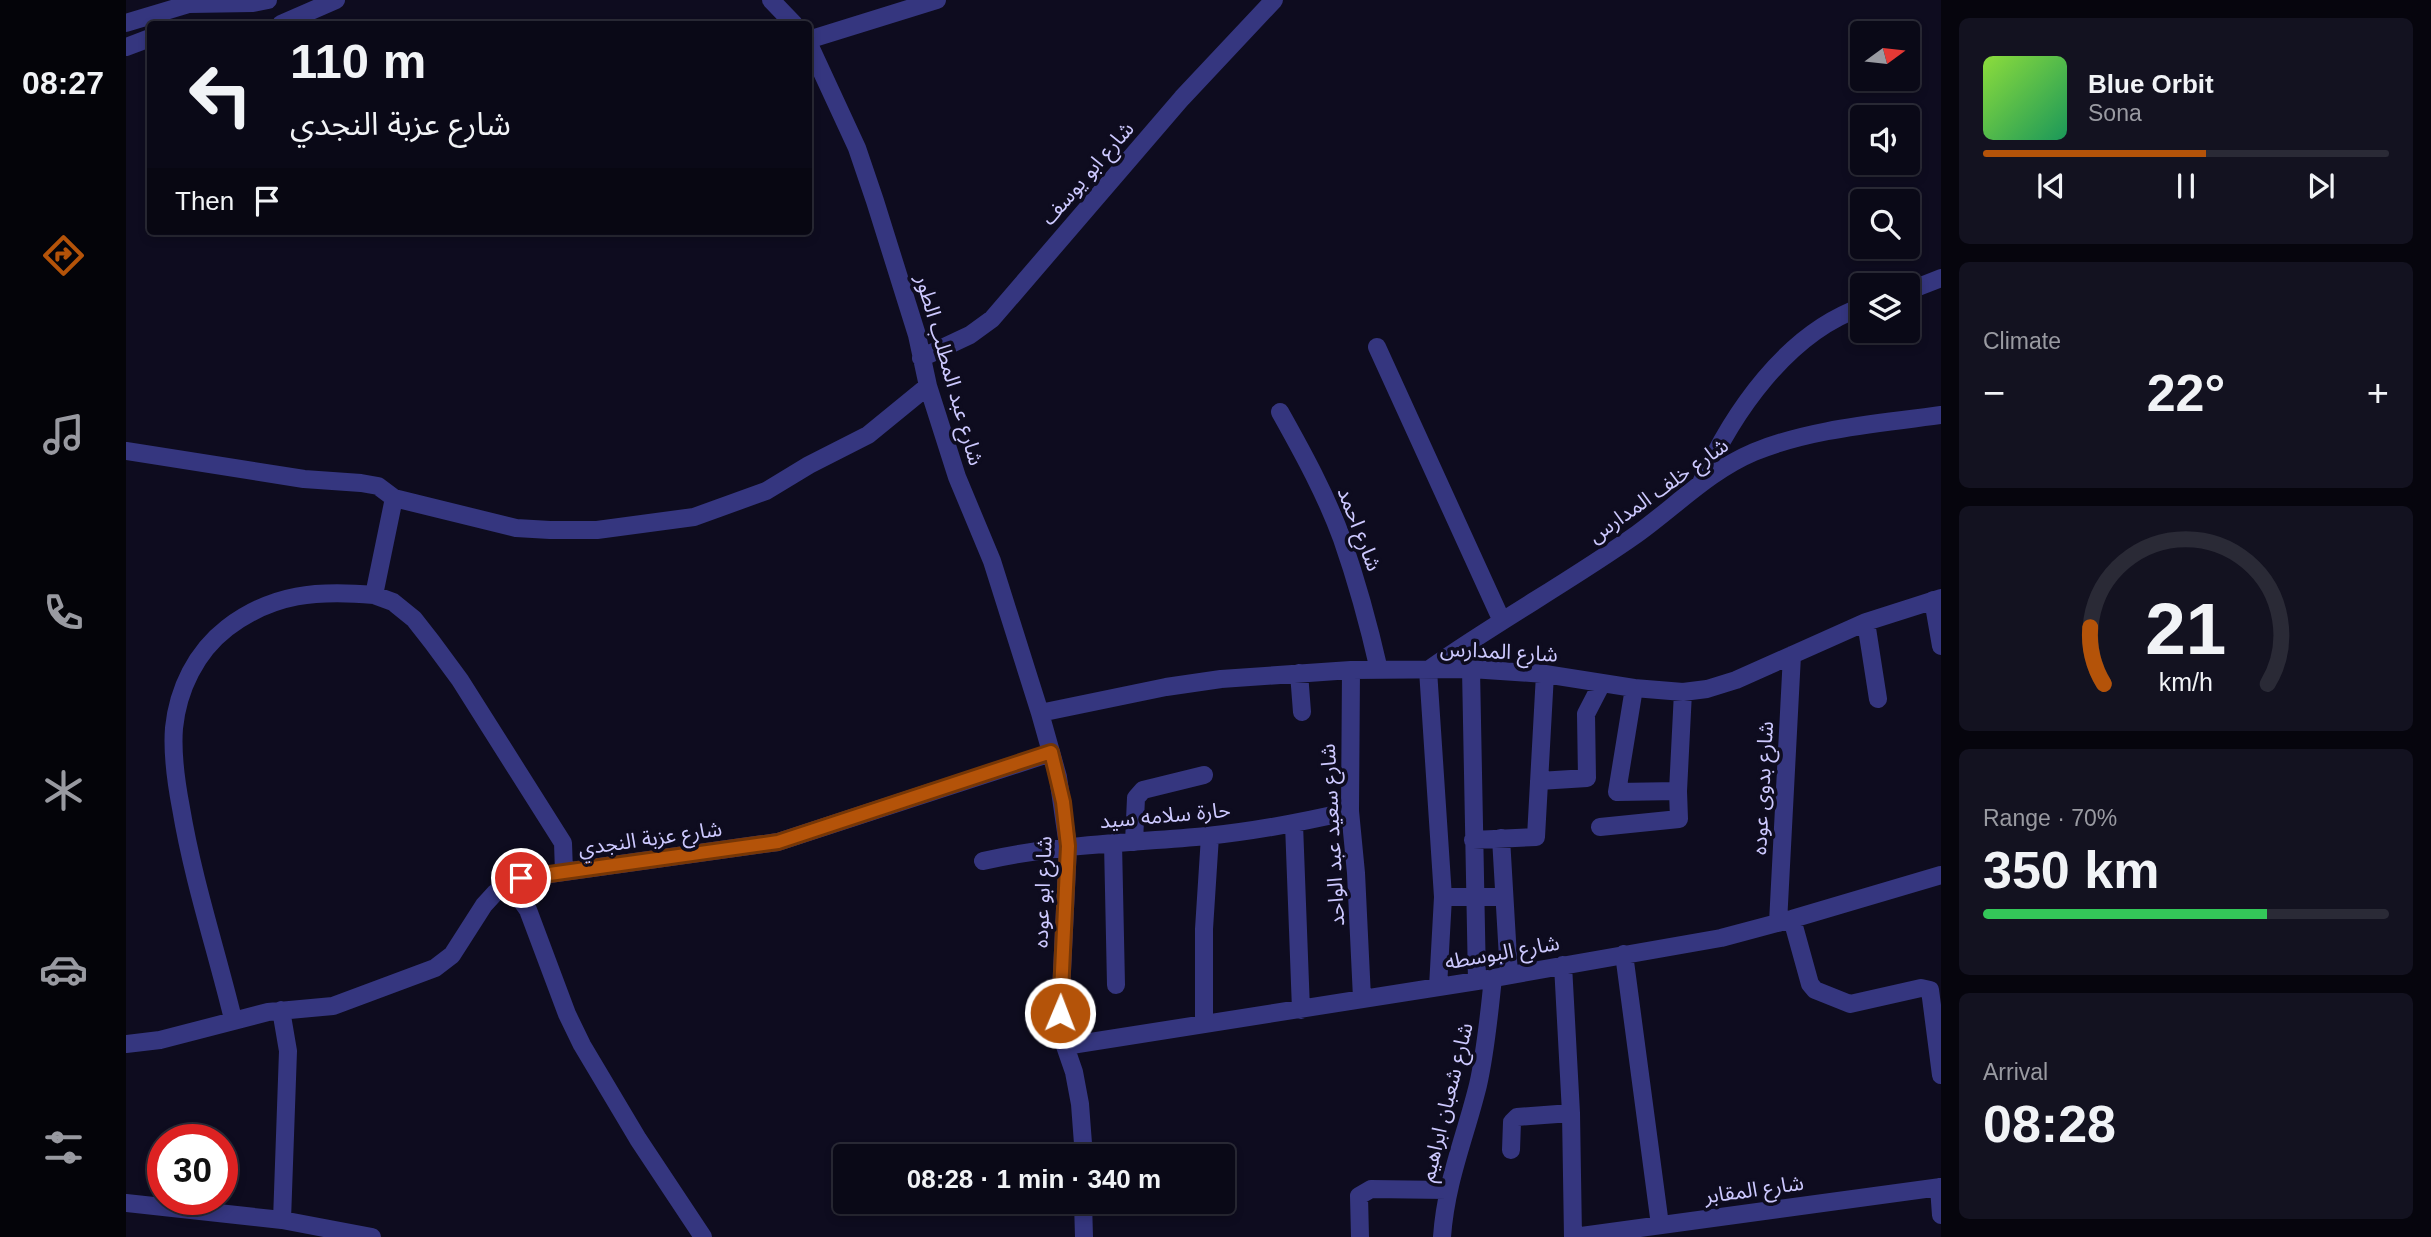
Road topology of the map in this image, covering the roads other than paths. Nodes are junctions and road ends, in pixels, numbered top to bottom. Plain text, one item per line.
1 (268, 0) edge
2 (336, 0) edge
3 (771, 0) edge
4 (937, 0) edge
5 (1274, 0) edge
6 (288, 21) edge
7 (791, 21) edge
8 (126, 23) edge
9 (147, 39) edge
10 (812, 40) edge
11 (126, 47) edge
12 (812, 50) edge
13 (1941, 278) edge
14 (1920, 286) edge
15 (1850, 311) edge
16 (1377, 347) dead end
17 (921, 358) junction
18 (928, 386) junction
19 (1280, 412) dead end
20 (1941, 415) edge
21 (126, 451) edge
22 (1701, 483) junction
23 (394, 498) junction
24 (373, 595) junction
25 (1937, 599) edge
26 (1502, 619) junction
27 (1866, 622) junction
28 (1941, 646) edge
29 (1792, 655) junction
30 (1471, 669) junction
31 (1351, 670) junction
32 (1379, 670) junction
33 (1428, 670) junction
34 (1300, 673) junction
35 (1545, 674) junction
36 (1602, 683) junction
37 (1634, 688) junction
38 (1682, 692) junction
39 (1878, 699) dead end
40 (1302, 712) dead end
41 (1040, 713) junction
42 (1051, 752) junction
43 (1204, 775) dead end
44 (1539, 781) junction
45 (1678, 791) junction
46 (1350, 811) junction
47 (1294, 824) junction
48 (1600, 827) dead end
49 (1210, 836) junction
50 (1501, 838) junction
51 (1473, 840) junction
52 (1133, 842) junction
53 (1113, 843) junction
54 (1068, 846) junction
55 (983, 861) dead end
56 (564, 872) junction
57 (1941, 875) edge
58 (509, 883) junction
59 (1443, 897) junction
60 (1477, 897) junction
61 (1504, 897) junction
62 (1785, 921) junction
63 (1624, 954) junction
64 (1563, 965) junction
65 (1493, 978) junction
66 (1116, 985) dead end
67 (1438, 987) junction
68 (1362, 998) junction
69 (281, 1010) junction
70 (1301, 1010) junction
71 (233, 1019) junction
72 (1204, 1024) junction
73 (126, 1044) edge
74 (1065, 1046) junction
75 (1941, 1075) edge
76 (1571, 1113) junction
77 (1083, 1144) edge
78 (1511, 1150) dead end
79 (1940, 1187) edge
80 (1447, 1190) junction
81 (126, 1203) edge
82 (1083, 1214) edge
83 (1941, 1215) edge
84 (282, 1220) junction
85 (1660, 1225) junction
86 (372, 1237) edge
87 (704, 1237) edge
88 (1084, 1237) edge
89 (1360, 1237) edge
90 (1442, 1237) edge
91 (1573, 1237) edge

1 - 8 street
2 - 6 street
3 - 7 street
4 - 10 street
5 - 17 street, شارع ابو يوسف
9 - 11 street
12 - 17 street, شارع عبد المطلب الطور
13 - 14 street
15 - 22 street
16 - 26 street
17 - 18 street, شارع عبد المطلب الطور
18 - 23 street
18 - 41 street, شارع عبد المطلب الطور
19 - 32 street, شارع احمد
20 - 22 street, شارع خلف المدارس
21 - 23 street
22 - 26 street, شارع خلف المدارس
23 - 24 street
24 - 56 street
24 - 71 street
25 - 27 street, شارع المدارس
25 - 28 street
26 - 33 street, شارع خلف المدارس
27 - 29 street, شارع المدارس
27 - 39 street
29 - 38 street, شارع المدارس
29 - 62 street, شارع بدوى عوده
30 - 33 street, شارع المدارس
30 - 35 street, شارع المدارس
30 - 51 street
31 - 32 street, شارع المدارس
31 - 34 street, شارع المدارس
31 - 46 street, شارع سعيد عبد الواحد
32 - 33 street, شارع المدارس
33 - 59 street
34 - 40 street
34 - 41 street, شارع المدارس
35 - 36 street, شارع المدارس
35 - 44 street
36 - 37 street, شارع المدارس
36 - 44 street
37 - 38 street, شارع المدارس
37 - 45 street
38 - 45 street
41 - 42 street, شارع ابو عوده
42 - 54 street, شارع ابو عوده
42 - 56 street, شارع عزبة النجدي
43 - 52 street
44 - 50 street
45 - 48 street
46 - 47 street, حارة سلامه سيد
46 - 68 street, شارع سعيد عبد الواحد
47 - 49 street, حارة سلامه سيد
47 - 70 street
49 - 52 street, حارة سلامه سيد
49 - 72 street
50 - 51 street
50 - 61 street
51 - 60 street
52 - 53 street, حارة سلامه سيد
53 - 54 street, حارة سلامه سيد
53 - 66 street
54 - 55 street, حارة سلامه سيد
54 - 74 street, شارع ابو عوده
56 - 58 street, شارع عزبة النجدي
57 - 62 street, شارع البوسطه
58 - 69 street, شارع عزبة النجدي
58 - 87 street
59 - 60 street
59 - 67 street
60 - 61 street
60 - 65 street
61 - 65 street
62 - 63 street, شارع البوسطه
62 - 75 street, شارع بدوى عوده
63 - 64 street, شارع البوسطه
63 - 85 street
64 - 65 street, شارع البوسطه
64 - 76 street
65 - 67 street, شارع البوسطه
65 - 80 street, شارع شعبان ابراهيم
67 - 68 street, شارع البوسطه
68 - 70 street, شارع البوسطه
69 - 71 street, شارع عزبة النجدي
69 - 84 street
70 - 72 street, شارع البوسطه
71 - 73 street, شارع عزبة النجدي
72 - 74 street, شارع البوسطه
74 - 77 street, شارع ابو عوده
76 - 78 street
76 - 91 street
79 - 83 street
79 - 85 street, شارع المقابر
80 - 89 street
80 - 90 street, شارع شعبان ابراهيم
81 - 84 street
82 - 88 street
84 - 86 street
85 - 91 street, شارع المقابر

